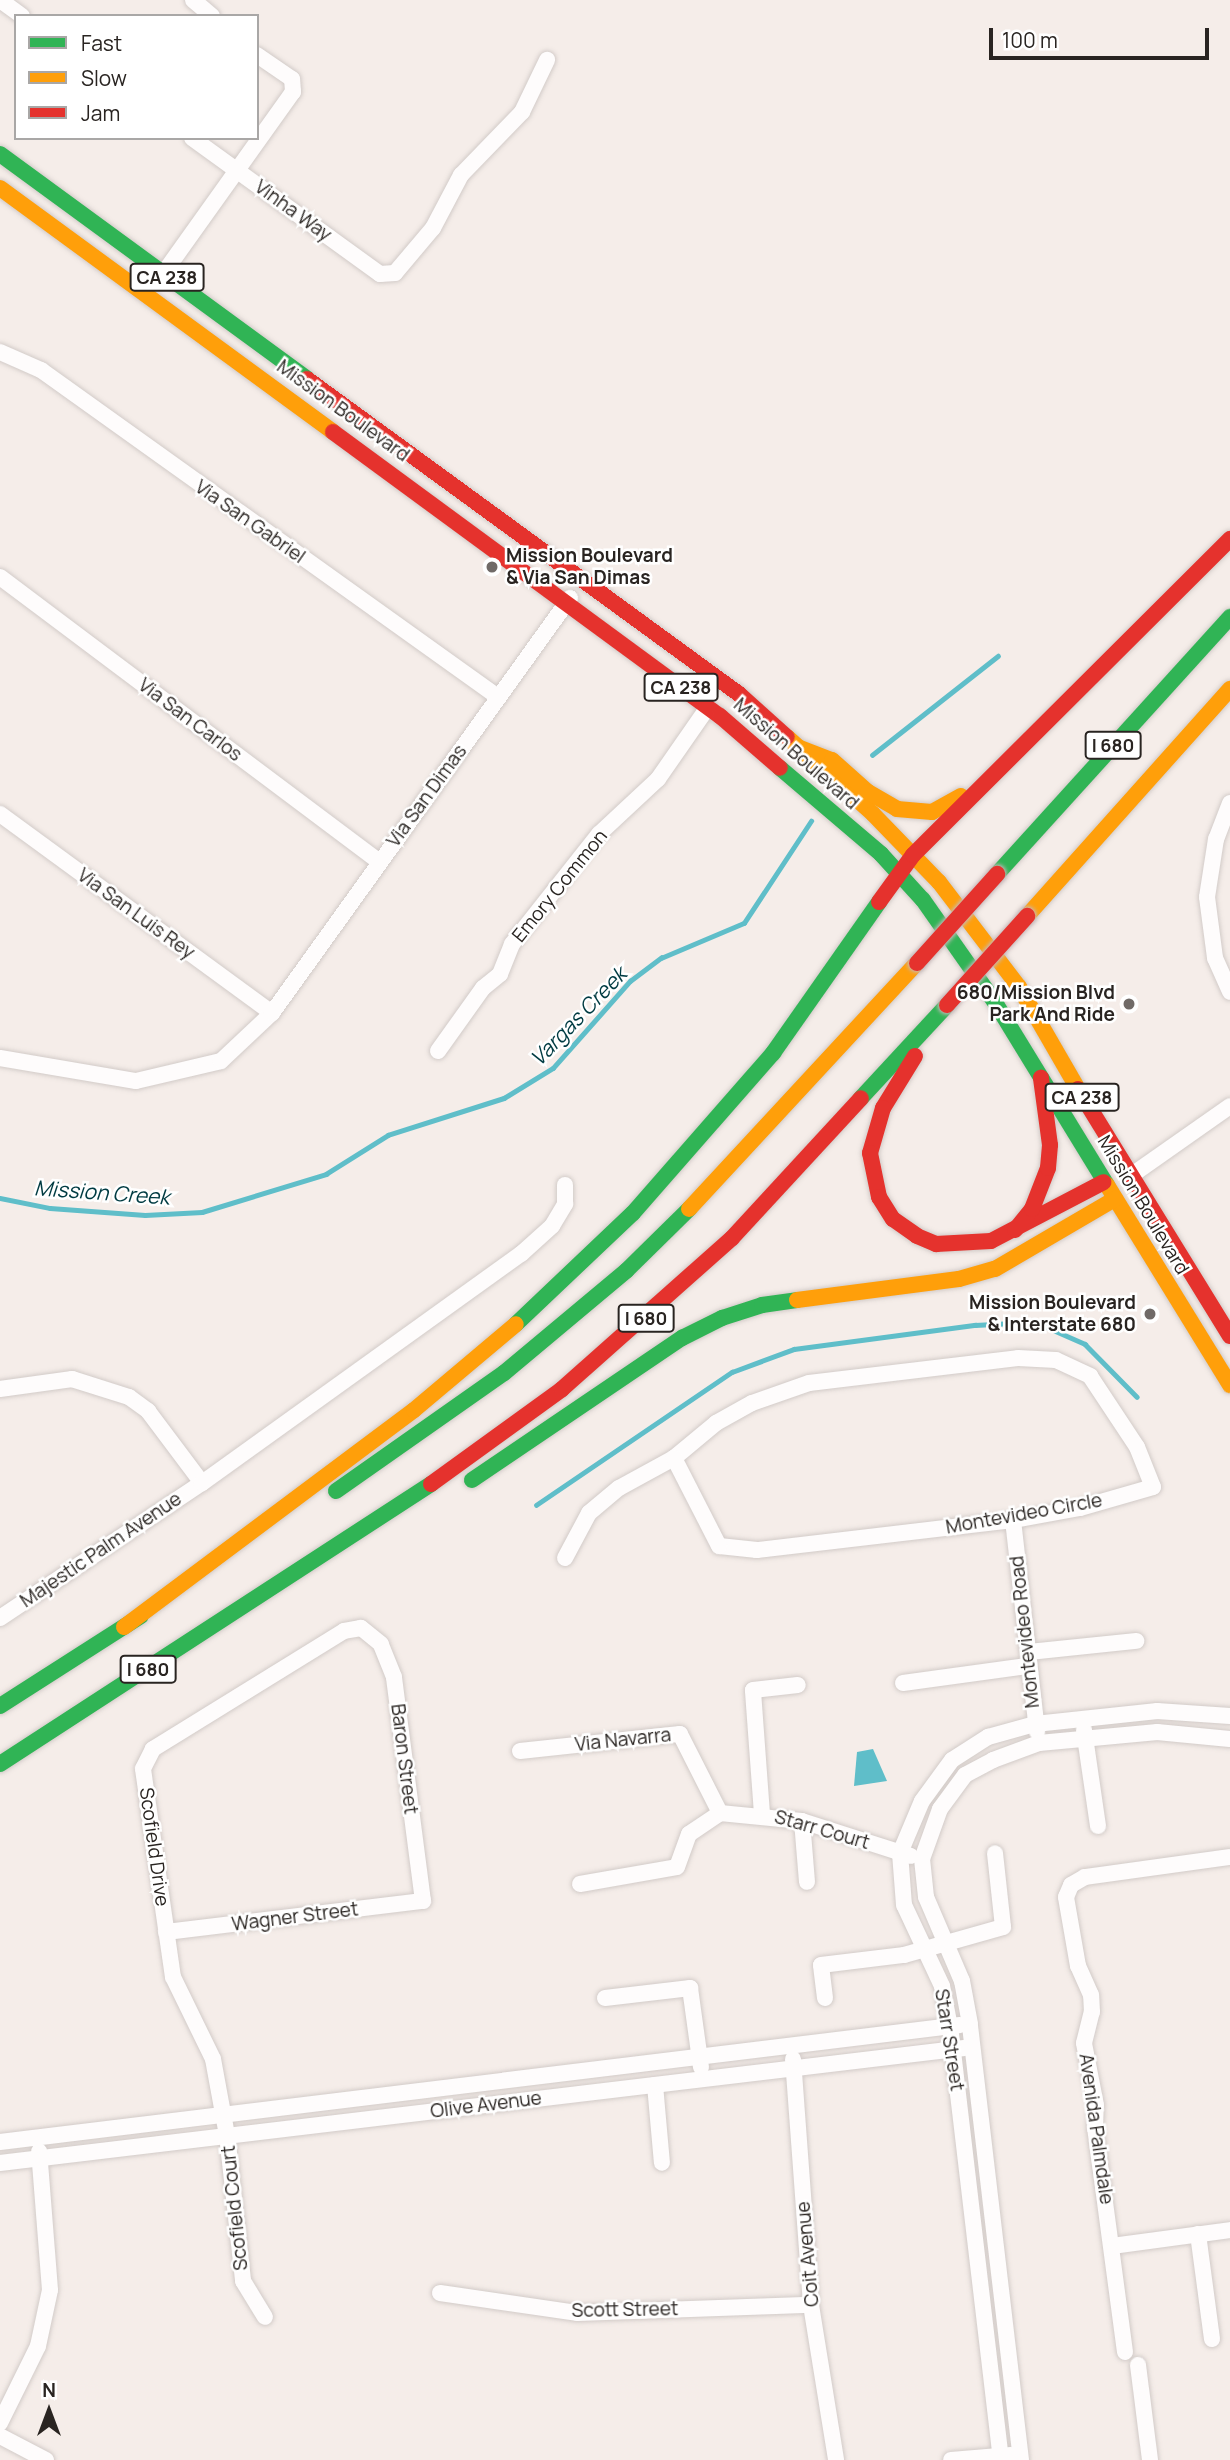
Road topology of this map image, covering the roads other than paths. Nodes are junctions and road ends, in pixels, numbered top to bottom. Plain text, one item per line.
1 (0, 0) edge
2 (193, 0) edge
3 (213, 9) edge
4 (19, 14) edge
5 (259, 56) edge
6 (547, 60) dead end
7 (259, 139) edge
8 (195, 140) edge
9 (258, 140) edge
10 (0, 154) edge
11 (236, 170) junction
12 (0, 187) edge
13 (163, 274) junction
14 (0, 352) edge
15 (1230, 538) edge
16 (0, 577) edge
17 (582, 580) junction
18 (567, 602) junction
19 (1230, 617) edge
20 (1230, 690) edge
21 (498, 697) junction
22 (708, 706) junction
23 (800, 748) junction
24 (990, 776) junction
25 (1230, 803) edge
26 (0, 814) edge
27 (914, 855) junction
28 (380, 862) junction
29 (899, 873) junction
30 (1230, 992) edge
31 (947, 1005) junction
32 (272, 1013) junction
33 (438, 1051) dead end
34 (0, 1058) edge
35 (1041, 1078) junction
36 (1230, 1106) edge
37 (1129, 1177) junction
38 (1104, 1182) junction
39 (565, 1185) dead end
40 (1115, 1199) junction
41 (1013, 1234) junction
42 (1230, 1336) edge
43 (1230, 1385) edge
44 (0, 1389) edge
45 (674, 1458) junction
46 (202, 1483) junction
47 (1013, 1520) junction
48 (565, 1558) dead end
49 (296, 1574) junction
50 (0, 1618) edge
51 (124, 1626) junction
52 (360, 1628) joint
53 (1136, 1641) dead end
54 (1028, 1659) junction
55 (902, 1683) dead end
56 (798, 1685) dead end
57 (0, 1706) edge
58 (1082, 1717) junction
59 (1227, 1717) edge
60 (1035, 1724) junction
61 (1085, 1739) junction
62 (1039, 1743) junction
63 (1229, 1743) edge
64 (520, 1751) dead end
65 (0, 1764) edge
66 (720, 1812) junction
67 (762, 1814) junction
68 (802, 1821) junction
69 (1098, 1826) dead end
70 (900, 1853) junction
71 (995, 1853) dead end
72 (1230, 1857) edge
73 (922, 1859) junction
74 (807, 1882) dead end
75 (580, 1884) dead end
76 (423, 1901) joint
77 (166, 1932) junction
78 (944, 1941) junction
79 (926, 1948) junction
80 (825, 1997) dead end
81 (605, 1998) dead end
82 (970, 2024) junction
83 (950, 2027) junction
84 (793, 2046) junction
85 (972, 2047) junction
86 (953, 2049) junction
87 (700, 2058) junction
88 (794, 2069) junction
89 (702, 2079) junction
90 (655, 2085) junction
91 (224, 2114) junction
92 (227, 2135) junction
93 (37, 2138) junction
94 (0, 2143) edge
95 (40, 2159) junction
96 (0, 2163) edge
97 (662, 2163) dead end
98 (1230, 2230) edge
99 (1198, 2234) junction
100 (1112, 2246) junction
101 (440, 2293) dead end
102 (811, 2305) junction
103 (265, 2317) dead end
104 (1212, 2339) dead end
105 (1125, 2352) dead end
106 (1138, 2365) dead end
107 (0, 2423) edge
108 (0, 2436) edge
109 (1021, 2457) edge
110 (1001, 2458) edge
111 (46, 2460) edge
112 (836, 2460) edge
113 (951, 2460) edge
114 (1150, 2460) edge

1 - 4 street
2 - 3 street
5 - 7 street
6 - 11 street, Vinha Way
8 - 11 street, Vinha Way
9 - 11 street
10 - 13 main road, Mission Boulevard / CA 238
11 - 13 street
12 - 18 main road, Mission Boulevard / CA 238
13 - 17 main road, Mission Boulevard / CA 238
14 - 21 street, Via San Gabriel
15 - 24 main road
16 - 28 street, Via San Carlos
17 - 18 street, Via San Dimas
17 - 23 main road, Mission Boulevard / CA 238
18 - 21 street, Via San Dimas
18 - 22 main road, Mission Boulevard / CA 238
19 - 51 main road, I 680, bridge
20 - 31 main road, I 680, bridge
21 - 28 street, Via San Dimas
22 - 29 main road, Mission Boulevard / CA 238
22 - 33 street, Emory Common
23 - 24 main road
23 - 27 main road, Mission Boulevard / CA 238
24 - 27 main road
25 - 30 street
26 - 32 street, Via San Luis Rey
27 - 29 main road
27 - 37 main road, Mission Boulevard / CA 238
28 - 32 street, Via San Dimas
29 - 35 main road, Mission Boulevard / CA 238
29 - 51 main road
31 - 41 main road
31 - 49 main road, I 680
32 - 34 street, Via San Dimas
35 - 38 main road, Mission Boulevard / CA 238
35 - 41 main road
36 - 37 street
37 - 38 main road
37 - 40 main road
37 - 42 main road, Mission Boulevard
38 - 40 main road, Mission Boulevard / CA 238
38 - 41 main road
39 - 46 street, Majestic Palm Avenue
40 - 43 main road, Mission Boulevard
40 - 49 main road
44 - 46 street
45 - 47 street, Montevideo Circle
45 - 47 street, Montevideo Circle
45 - 48 street
46 - 50 street, Majestic Palm Avenue
47 - 54 street, Montevideo Road
49 - 65 main road, I 680
51 - 57 main road, I 680
52 - 76 street, Baron Street
52 - 77 street, Scofield Drive
53 - 54 street
54 - 55 street
54 - 60 street, Montevideo Road
56 - 67 street
58 - 59 street, Starr Street
58 - 60 street, Starr Street
58 - 61 street
59 - 63 street
60 - 62 street, Montevideo Road
60 - 70 street, Starr Street
61 - 62 street, Starr Street
61 - 63 street, Starr Street
61 - 69 street
62 - 73 street, Starr Street
64 - 66 street, Via Navarra
66 - 67 street, Starr Court
66 - 75 street
67 - 68 street, Starr Court
68 - 70 street, Starr Court
68 - 74 street
70 - 73 street, Starr Court
70 - 79 street, Starr Street
71 - 78 street
72 - 100 street, Avenida Palmdale
73 - 78 street, Starr Street
76 - 77 street, Wagner Street
77 - 91 street, Scofield Drive
78 - 79 street
78 - 82 street, Starr Street
79 - 80 street
79 - 83 street, Starr Street
81 - 87 street
82 - 83 street, Olive Avenue
82 - 85 street, Starr Street
83 - 84 street, Olive Avenue
83 - 86 street, Starr Street
84 - 87 street, Olive Avenue
84 - 88 street, Coit Avenue
85 - 86 street, Olive Avenue
85 - 109 street, Starr Street
86 - 88 street, Olive Avenue
86 - 110 street, Starr Street
87 - 89 street
87 - 91 street, Olive Avenue
88 - 89 street, Olive Avenue
88 - 102 street, Coit Avenue
89 - 90 street, Olive Avenue
90 - 92 street, Olive Avenue
90 - 97 street
91 - 92 street, Scofield Drive
91 - 93 street, Olive Avenue
92 - 95 street, Olive Avenue
92 - 103 street, Scofield Court
93 - 94 street, Olive Avenue
93 - 95 street
95 - 96 street, Olive Avenue
95 - 107 street
98 - 99 street
99 - 100 street
99 - 104 street
100 - 105 street, Avenida Palmdale
101 - 102 street, Scott Street
102 - 112 street, Coit Avenue
106 - 114 street
108 - 111 street
109 - 110 street
110 - 113 street

